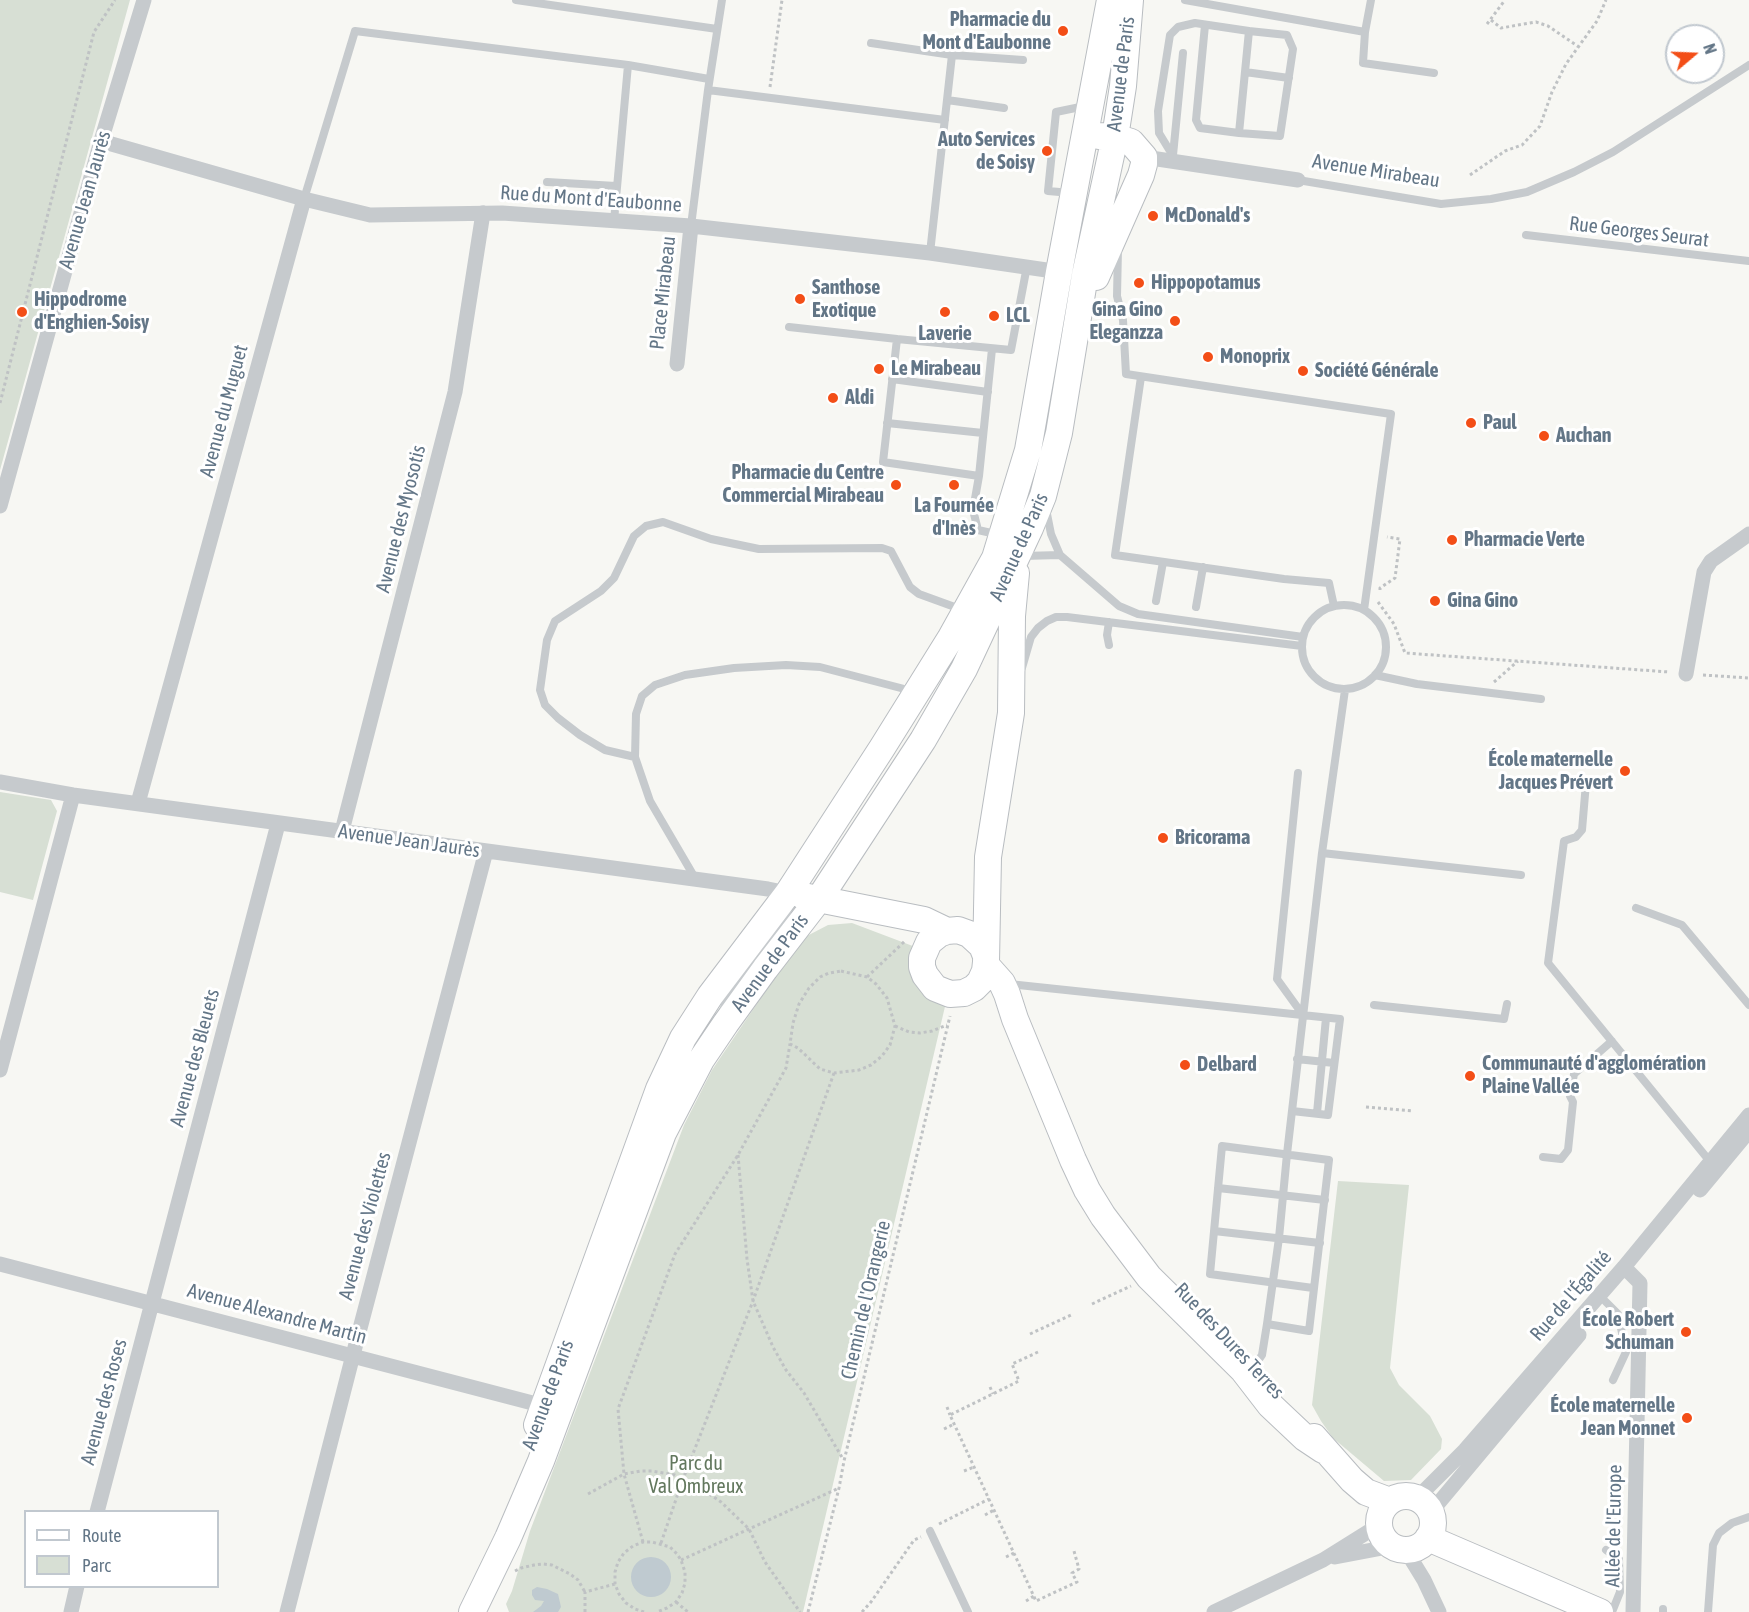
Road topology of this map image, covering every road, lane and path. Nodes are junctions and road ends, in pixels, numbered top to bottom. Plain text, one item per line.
1 (115, 0) edge
2 (144, 0) edge
3 (516, 0) edge
4 (722, 0) edge
5 (782, 0) edge
6 (1110, 0) edge
7 (1130, 0) edge
8 (1185, 0) edge
9 (1371, 0) edge
10 (1505, 0) edge
11 (1606, 0) edge
12 (1205, 25) junction
13 (717, 29) junction
14 (1250, 31) junction
15 (1365, 32) junction
16 (871, 43) dead end
17 (1579, 47) junction
18 (1183, 53) dead end
19 (952, 55) junction
20 (1023, 60) dead end
21 (628, 65) junction
22 (1749, 65) edge
23 (1245, 72) junction
24 (1434, 73) dead end
25 (1289, 78) junction
26 (710, 79) junction
27 (708, 90) junction
28 (769, 98) junction
29 (947, 100) junction
30 (1090, 105) junction
31 (1004, 108) dead end
32 (945, 120) junction
33 (1239, 133) junction
34 (1084, 138) junction
35 (100, 141) junction
36 (1130, 146) junction
37 (1172, 159) junction
38 (1470, 175) dead end
39 (1298, 180) joint
40 (548, 182) dead end
41 (616, 186) junction
42 (1073, 193) junction
43 (304, 199) junction
44 (483, 213) junction
45 (614, 221) junction
46 (1119, 223) junction
47 (691, 226) junction
48 (1526, 235) dead end
49 (930, 253) junction
50 (1749, 261) edge
51 (1027, 266) junction
52 (1059, 272) junction
53 (1085, 275) junction
54 (1078, 312) junction
55 (789, 327) dead end
56 (897, 339) junction
57 (992, 349) junction
58 (677, 364) dead end
59 (1141, 376) junction
60 (892, 379) junction
61 (988, 392) junction
62 (0, 403) edge
63 (887, 423) junction
64 (983, 433) junction
65 (979, 476) junction
66 (1043, 495) junction
67 (0, 506) edge
68 (1374, 534) junction
69 (1749, 534) edge
70 (1004, 549) junction
71 (1060, 555) junction
72 (1163, 562) junction
73 (1203, 567) junction
74 (1156, 601) dead end
75 (1334, 606) junction
76 (1196, 607) dead end
77 (1364, 610) junction
78 (966, 611) junction
79 (1109, 622) junction
80 (1303, 637) junction
81 (950, 639) junction
82 (1109, 645) dead end
83 (1302, 646) junction
84 (1518, 661) junction
85 (1686, 674) junction
86 (1375, 675) junction
87 (1749, 678) edge
88 (1345, 690) junction
89 (916, 693) junction
90 (1482, 693) junction
91 (1541, 699) dead end
92 (1011, 713) junction
93 (634, 757) junction
94 (1298, 773) dead end
95 (0, 782) edge
96 (1586, 783) dead end
97 (72, 795) junction
98 (138, 803) junction
99 (278, 824) junction
100 (342, 831) junction
101 (486, 851) junction
102 (1322, 852) junction
103 (1521, 875) dead end
104 (696, 879) junction
105 (788, 893) junction
106 (819, 898) junction
107 (1636, 908) dead end
108 (879, 912) junction
109 (947, 931) junction
110 (920, 940) junction
111 (991, 968) junction
112 (867, 977) junction
113 (962, 991) junction
114 (1507, 1004) dead end
115 (1374, 1005) dead end
116 (1749, 1005) edge
117 (1303, 1015) junction
118 (1326, 1018) junction
119 (1015, 1019) junction
120 (726, 1023) junction
121 (947, 1025) junction
122 (894, 1026) junction
123 (1612, 1041) junction
124 (790, 1044) junction
125 (1297, 1059) junction
126 (1322, 1061) junction
127 (1334, 1062) junction
128 (0, 1070) edge
129 (834, 1073) junction
130 (1366, 1107) dead end
131 (1292, 1111) junction
132 (1413, 1111) dead end
133 (1317, 1113) junction
134 (1749, 1115) edge
135 (1749, 1131) edge
136 (1287, 1154) junction
137 (738, 1155) junction
138 (1543, 1157) dead end
139 (1713, 1166) junction
140 (1218, 1188) junction
141 (1282, 1195) junction
142 (1325, 1200) junction
143 (1214, 1231) junction
144 (1279, 1238) junction
145 (1125, 1243) junction
146 (1320, 1243) junction
147 (0, 1264) edge
148 (1627, 1270) junction
149 (1149, 1277) junction
150 (1273, 1282) junction
151 (1313, 1288) junction
152 (753, 1301) junction
153 (1606, 1302) junction
154 (152, 1303) junction
155 (1092, 1304) dead end
156 (1071, 1315) dead end
157 (1267, 1324) junction
158 (1030, 1334) dead end
159 (1038, 1352) dead end
160 (353, 1355) junction
161 (1249, 1368) junction
162 (1613, 1380) dead end
163 (990, 1386) dead end
164 (993, 1394) junction
165 (544, 1406) junction
166 (947, 1407) dead end
167 (950, 1415) junction
168 (954, 1424) junction
169 (944, 1428) dead end
170 (844, 1461) junction
171 (974, 1467) junction
172 (964, 1471) dead end
173 (624, 1474) junction
174 (683, 1479) junction
175 (839, 1488) junction
176 (588, 1494) dead end
177 (989, 1499) junction
178 (1424, 1505) junction
179 (98, 1510) edge
180 (994, 1510) junction
181 (986, 1515) dead end
182 (1749, 1517) edge
183 (749, 1529) junction
184 (930, 1531) junction
185 (1402, 1533) junction
186 (643, 1542) junction
187 (660, 1543) junction
188 (1606, 1550) dead end
189 (1074, 1551) dead end
190 (1014, 1553) junction
191 (1006, 1557) dead end
192 (681, 1560) junction
193 (1323, 1560) junction
194 (493, 1571) junction
195 (615, 1584) junction
196 (77, 1588) edge
197 (585, 1592) junction
198 (1034, 1596) junction
199 (1026, 1601) dead end
200 (676, 1602) junction
201 (465, 1608) edge
202 (70, 1612) edge
203 (287, 1612) edge
204 (585, 1612) edge
205 (644, 1612) edge
206 (657, 1612) edge
207 (688, 1612) edge
208 (800, 1612) edge
209 (808, 1612) edge
210 (862, 1612) edge
211 (968, 1612) edge
212 (1214, 1612) edge
213 (1440, 1612) edge
214 (1580, 1612) edge
215 (1600, 1612) edge
216 (1612, 1612) edge
217 (1633, 1612) edge
218 (1708, 1612) edge

1 - 62 path
2 - 35 street, Avenue Jean Jaurès
3 - 13 lane
4 - 13 lane
5 - 28 path
6 - 30 main road, Avenue de Paris
7 - 36 main road, Avenue de Paris
8 - 15 lane
9 - 15 lane
10 - 17 path
11 - 17 path
12 - 14 lane
12 - 33 lane
12 - 37 lane
13 - 26 lane
14 - 23 lane
14 - 25 lane
15 - 24 lane
16 - 19 lane
17 - 38 path
18 - 37 lane
19 - 20 lane
19 - 29 lane
21 - 26 lane
21 - 41 lane
21 - 43 lane, Avenue du Muguet
22 - 39 lane, Avenue Mirabeau
23 - 25 lane
23 - 33 lane
25 - 33 lane
26 - 27 lane
27 - 28 lane
27 - 47 lane
28 - 32 lane
29 - 31 lane
29 - 32 lane
30 - 34 main road, Avenue de Paris
30 - 42 lane
32 - 49 lane
34 - 36 main road
34 - 42 main road, Avenue de Paris
35 - 43 street, Rue du Mont d'Eaubonne
35 - 67 street, Avenue Jean Jaurès
36 - 37 street, Avenue Mirabeau
36 - 46 main road
36 - 53 main road, Avenue de Paris
37 - 39 street, Avenue Mirabeau
40 - 41 lane
41 - 45 lane
42 - 52 main road, Avenue de Paris
43 - 44 street, Rue du Mont d'Eaubonne
43 - 98 street, Avenue du Muguet
44 - 45 street, Rue du Mont d'Eaubonne
44 - 100 street, Avenue des Myosotis
45 - 47 street, Rue du Mont d'Eaubonne
46 - 54 main road
46 - 59 lane
47 - 49 street, Rue du Mont d'Eaubonne
47 - 58 street, Place Mirabeau
48 - 50 lane, Rue Georges Seurat
49 - 51 street, Rue du Mont d'Eaubonne
51 - 52 street, Rue du Mont d'Eaubonne
51 - 57 lane
52 - 53 street, Rue du Mont d'Eaubonne
52 - 70 main road, Avenue de Paris
53 - 54 main road, Avenue de Paris
54 - 66 main road, Avenue de Paris
55 - 56 lane
56 - 57 lane
56 - 60 lane
57 - 61 lane
59 - 68 lane
59 - 72 lane
60 - 61 lane
60 - 63 lane
61 - 64 lane
63 - 64 lane
63 - 65 lane
64 - 65 lane
65 - 70 lane
66 - 70 main road, Avenue de Paris
66 - 71 lane
68 - 77 lane
68 - 84 path
69 - 85 street
70 - 71 lane
70 - 78 main road, Avenue de Paris
70 - 92 main road
70 - 106 main road, Avenue de Paris
71 - 80 lane
72 - 73 lane
72 - 74 lane
73 - 75 lane
73 - 76 lane
75 - 77 lane
75 - 80 lane
77 - 86 lane
78 - 81 main road, Avenue de Paris
78 - 93 lane
79 - 82 lane
79 - 83 lane
79 - 92 lane
80 - 83 lane
81 - 89 main road, Avenue de Paris
81 - 106 main road
83 - 88 lane
84 - 85 path
84 - 90 path
85 - 87 path
86 - 88 lane
86 - 90 lane
88 - 102 lane
89 - 93 lane
89 - 105 main road, Avenue de Paris
90 - 91 lane
92 - 111 main road
93 - 104 lane
94 - 117 lane
95 - 97 street, Avenue Jean Jaurès
96 - 123 lane
97 - 98 street, Avenue Jean Jaurès
97 - 128 street
98 - 99 street, Avenue Jean Jaurès
99 - 100 street, Avenue Jean Jaurès
99 - 154 street, Avenue des Bleuets
100 - 101 street, Avenue Jean Jaurès
101 - 104 street, Avenue Jean Jaurès
101 - 160 street, Avenue des Violettes
102 - 103 lane
102 - 117 lane
104 - 105 street, Avenue Jean Jaurès
105 - 106 main road, Avenue Jean Jaurès
105 - 120 street, Avenue de Paris
105 - 165 main road, Avenue de Paris
106 - 108 main road, Avenue Jean Jaurès
106 - 120 main road, Avenue de Paris
107 - 116 lane
108 - 109 main road, Avenue Jean Jaurès
108 - 110 main road
109 - 110 main road
109 - 111 main road
110 - 112 path
110 - 113 main road
111 - 113 main road
111 - 117 lane
111 - 119 main road, Rue des Dures Terres
112 - 122 path
112 - 124 path
113 - 119 main road, Rue des Dures Terres
113 - 121 path, Chemin de l'Orangerie
114 - 115 lane
117 - 118 lane
117 - 125 lane
118 - 126 lane
118 - 127 lane
119 - 145 main road, Rue des Dures Terres
120 - 194 main road, Avenue de Paris
121 - 122 path
121 - 170 path, Chemin de l'Orangerie
122 - 129 path
123 - 138 lane
123 - 139 lane
124 - 129 path
124 - 137 path
125 - 126 lane
125 - 131 lane
126 - 127 lane
126 - 133 lane
127 - 133 lane
129 - 152 path
130 - 132 path
131 - 133 lane
131 - 136 lane
134 - 139 street, Rue de l'Égalité
135 - 139 street, Rue de l'Égalité
136 - 140 lane
136 - 141 lane
136 - 142 lane
137 - 152 path
137 - 173 path
139 - 148 street, Rue de l'Égalité
140 - 141 lane
140 - 143 lane
141 - 142 lane
141 - 144 lane
142 - 146 lane
143 - 144 lane
143 - 150 lane
144 - 146 lane
144 - 150 lane
145 - 149 main road, Rue des Dures Terres
145 - 161 main road, Rue des Dures Terres
146 - 151 lane
147 - 154 street, Avenue Alexandre Martin
148 - 153 street, Rue de l'Égalité
148 - 178 street, Rue de l'Égalité
148 - 217 street, Allée de l'Europe
149 - 155 path
149 - 161 main road, Rue des Dures Terres
150 - 151 lane
150 - 157 lane
151 - 157 lane
152 - 170 path
152 - 174 path
153 - 162 lane
153 - 178 street, Rue de l'Égalité
154 - 160 street, Avenue Alexandre Martin
154 - 179 street, Avenue des Roses
156 - 158 path
157 - 161 lane
159 - 164 path
160 - 165 street, Avenue Alexandre Martin
160 - 203 street, Avenue des Violettes
161 - 185 main road, Rue des Dures Terres
163 - 164 path
164 - 167 path
165 - 201 main road, Avenue de Paris
166 - 167 path
167 - 168 path
168 - 169 path
168 - 171 path
170 - 175 path, Chemin de l'Orangerie
171 - 172 path
171 - 177 path
173 - 174 path
173 - 176 path
173 - 186 path
174 - 183 path
174 - 187 path
175 - 183 path
175 - 209 path, Chemin de l'Orangerie
177 - 180 path
177 - 184 path
178 - 185 main road
178 - 185 main road
180 - 181 path
180 - 190 path
182 - 218 lane
183 - 192 path
183 - 208 path
184 - 210 path
184 - 211 lane
185 - 193 street
185 - 193 street
185 - 213 street
185 - 214 main road
185 - 215 main road
186 - 187 path
186 - 195 path
187 - 192 path
188 - 216 lane
189 - 198 path
190 - 191 path
190 - 198 path
192 - 200 path
193 - 212 street
194 - 197 path
194 - 201 main road, Avenue de Paris
195 - 197 path
195 - 205 path
196 - 202 street
197 - 204 path
198 - 199 path
200 - 206 path
200 - 207 path

